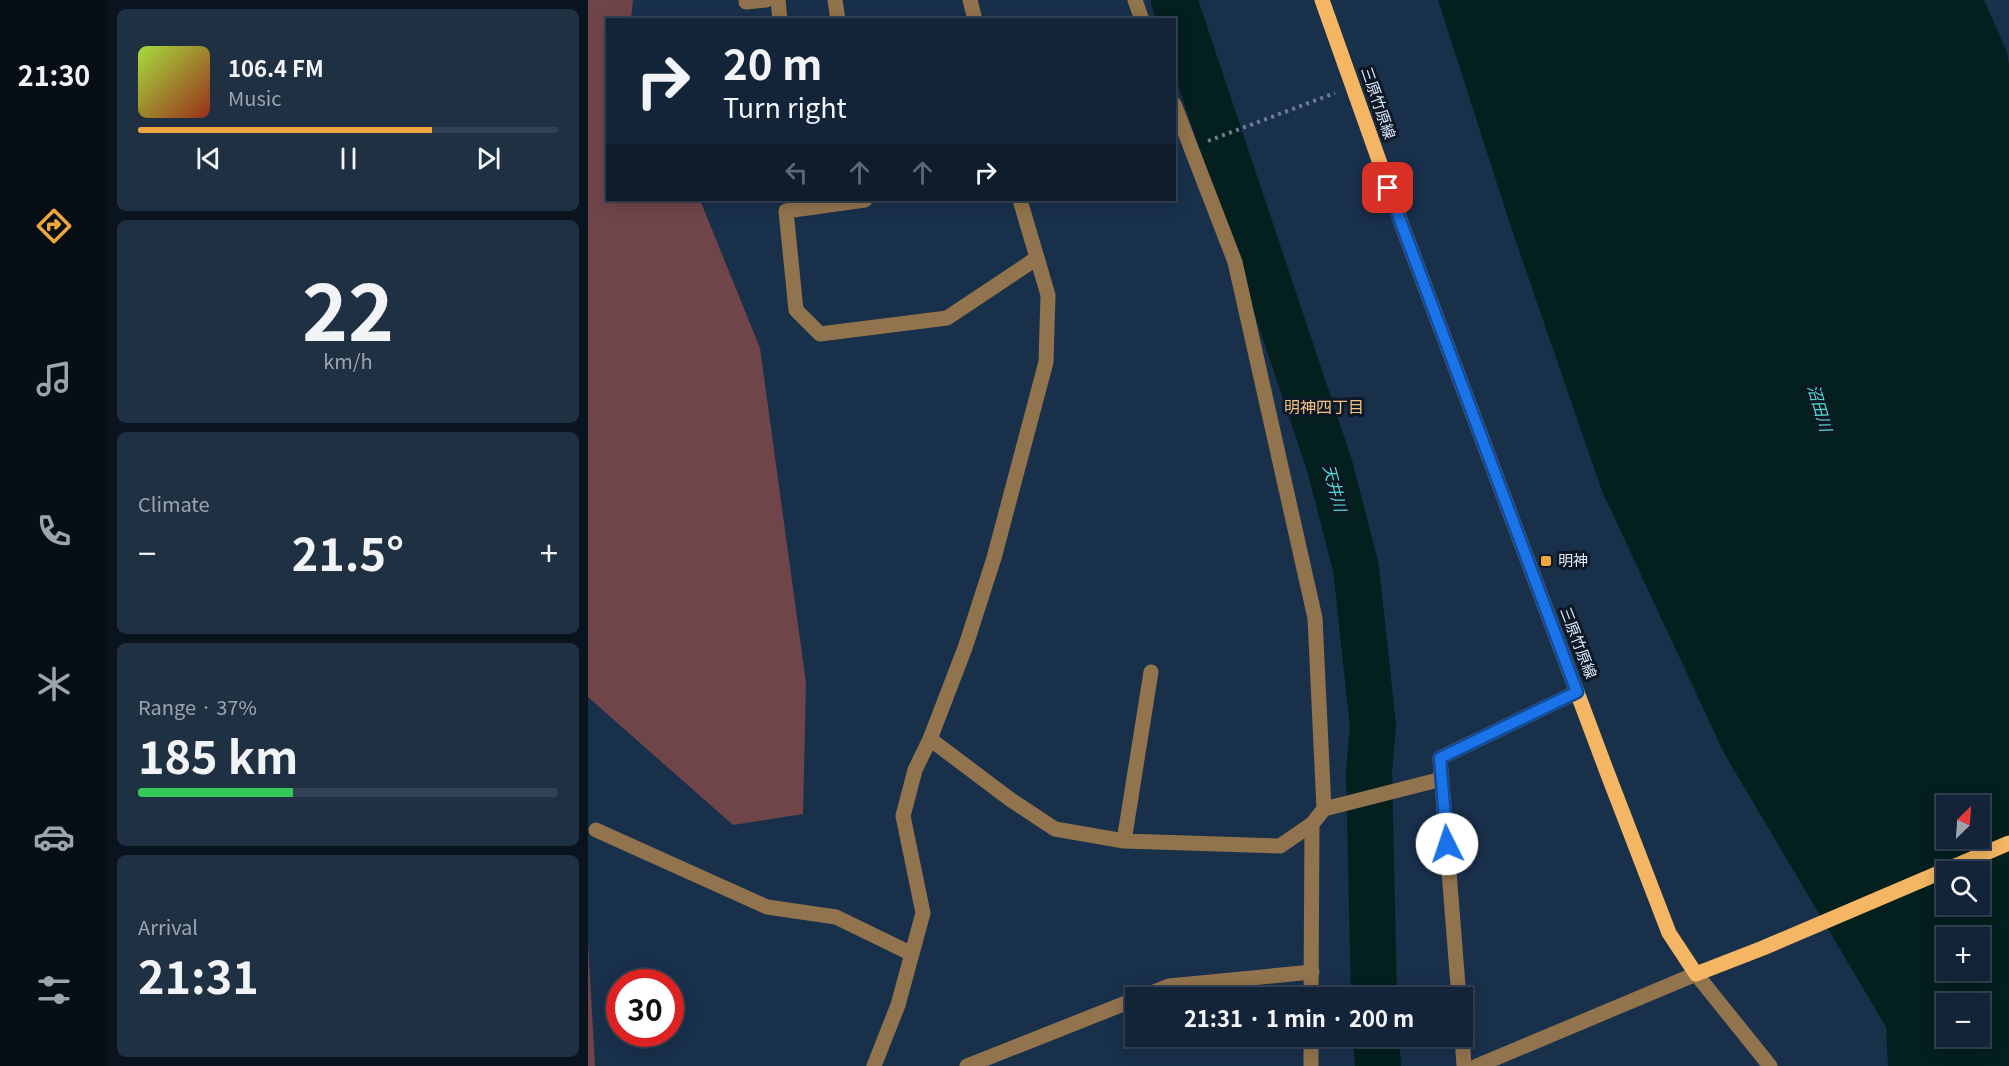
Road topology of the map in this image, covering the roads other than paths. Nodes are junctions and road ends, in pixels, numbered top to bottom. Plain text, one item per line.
1 (766, 0) edge
2 (778, 0) edge
3 (835, 0) edge
4 (970, 0) edge
5 (1135, 0) edge
6 (1322, 0) edge
7 (746, 2) dead end
8 (780, 18) edge
9 (838, 18) edge
10 (974, 18) edge
11 (1141, 18) edge
12 (1176, 109) edge
13 (858, 201) edge
14 (1020, 201) edge
15 (1037, 258) junction
16 (1151, 672) dead end
17 (1577, 692) junction
18 (930, 739) junction
19 (1442, 779) junction
20 (1324, 809) junction
21 (1312, 824) junction
22 (596, 830) dead end
23 (1124, 841) junction
24 (2009, 843) edge
25 (912, 954) junction
26 (1312, 972) junction
27 (1696, 974) junction
28 (1166, 987) edge
29 (1311, 987) edge
30 (1458, 987) edge
31 (1125, 1003) edge
32 (1311, 1047) edge
33 (1463, 1047) edge
34 (874, 1066) edge
35 (967, 1066) edge
36 (1311, 1066) edge
37 (1464, 1066) edge
38 (1477, 1066) edge
39 (1770, 1066) edge

1 - 7 street
2 - 8 street
3 - 9 street
4 - 10 street
5 - 11 street
6 - 17 main road, 三原竹原線
12 - 20 street
13 - 15 street
14 - 15 street
15 - 18 street
16 - 23 street
17 - 19 street
17 - 27 main road, 三原竹原線
18 - 23 street
18 - 25 street
19 - 20 street
19 - 30 street
20 - 21 street
21 - 23 street
21 - 26 street
22 - 25 street
24 - 27 main road
25 - 34 street
26 - 28 street
26 - 29 street
27 - 38 street
27 - 39 street
31 - 35 street
32 - 36 street
33 - 37 street

